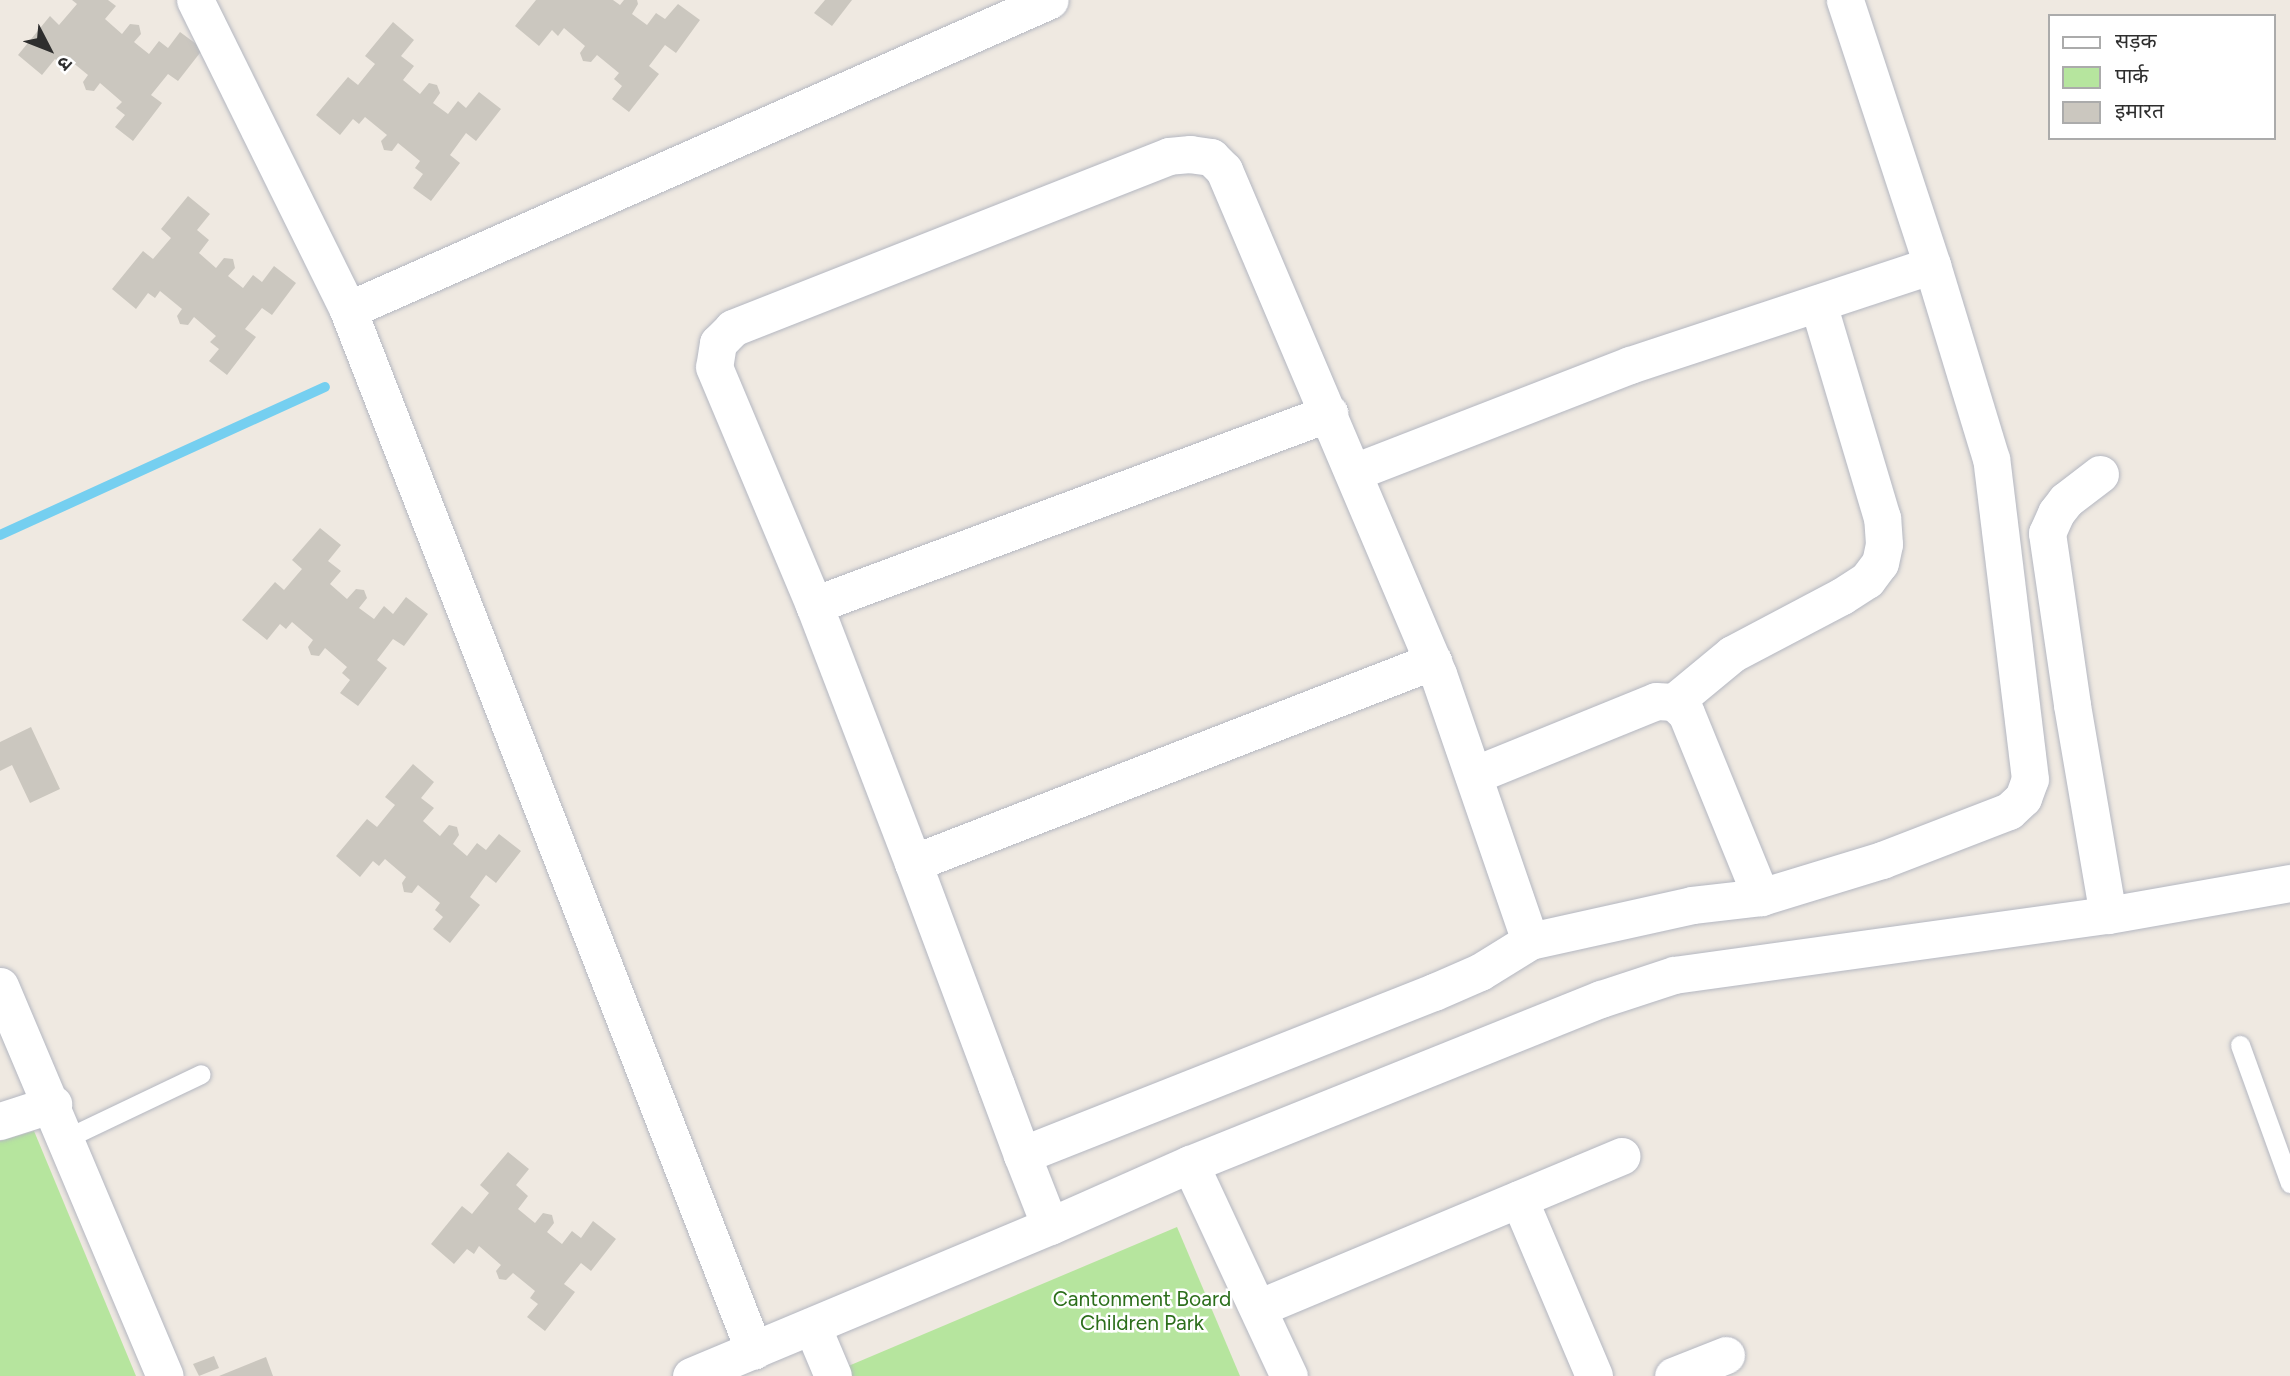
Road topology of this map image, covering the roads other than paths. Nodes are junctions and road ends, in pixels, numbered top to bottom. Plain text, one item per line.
1 (195, 0) edge
2 (1051, 0) edge
3 (1845, 0) edge
4 (1932, 265) junction
5 (1818, 303) junction
6 (348, 310) junction
7 (1329, 413) junction
8 (1354, 472) junction
9 (2100, 474) dead end
10 (814, 605) junction
11 (1433, 661) junction
12 (1674, 702) junction
13 (1474, 775) junction
14 (913, 863) junction
15 (2290, 883) edge
16 (1761, 897) junction
17 (2108, 915) junction
18 (1530, 941) junction
19 (0, 986) edge
20 (2240, 1045) dead end
21 (201, 1074) dead end
22 (53, 1104) junction
23 (0, 1121) edge
24 (67, 1138) junction
25 (1022, 1155) junction
26 (1621, 1156) dead end
27 (1190, 1164) junction
28 (2290, 1183) edge
29 (1519, 1199) junction
30 (1050, 1226) junction
31 (1258, 1308) junction
32 (812, 1326) junction
33 (754, 1351) junction
34 (1726, 1355) dead end
35 (165, 1376) edge
36 (691, 1376) edge
37 (833, 1376) edge
38 (1289, 1376) edge
39 (1594, 1376) edge
40 (1673, 1376) edge

1 - 6 street
2 - 6 street
3 - 4 street
4 - 5 street
4 - 16 street
5 - 8 street
5 - 12 street
6 - 33 street
7 - 8 street
7 - 10 street
7 - 10 street
8 - 11 street
9 - 17 street
10 - 14 street
11 - 13 street
11 - 14 street
12 - 13 street
12 - 16 street
13 - 18 street
14 - 25 street
15 - 17 street
16 - 18 street
17 - 27 street
18 - 25 street
19 - 22 street
20 - 28 lane
21 - 24 lane
22 - 23 street
22 - 24 street
24 - 35 street
25 - 30 street
26 - 29 street
27 - 30 street
27 - 31 street
29 - 31 street
29 - 39 street
30 - 32 street
31 - 38 street
32 - 33 street
32 - 37 street
33 - 36 street
34 - 40 street

